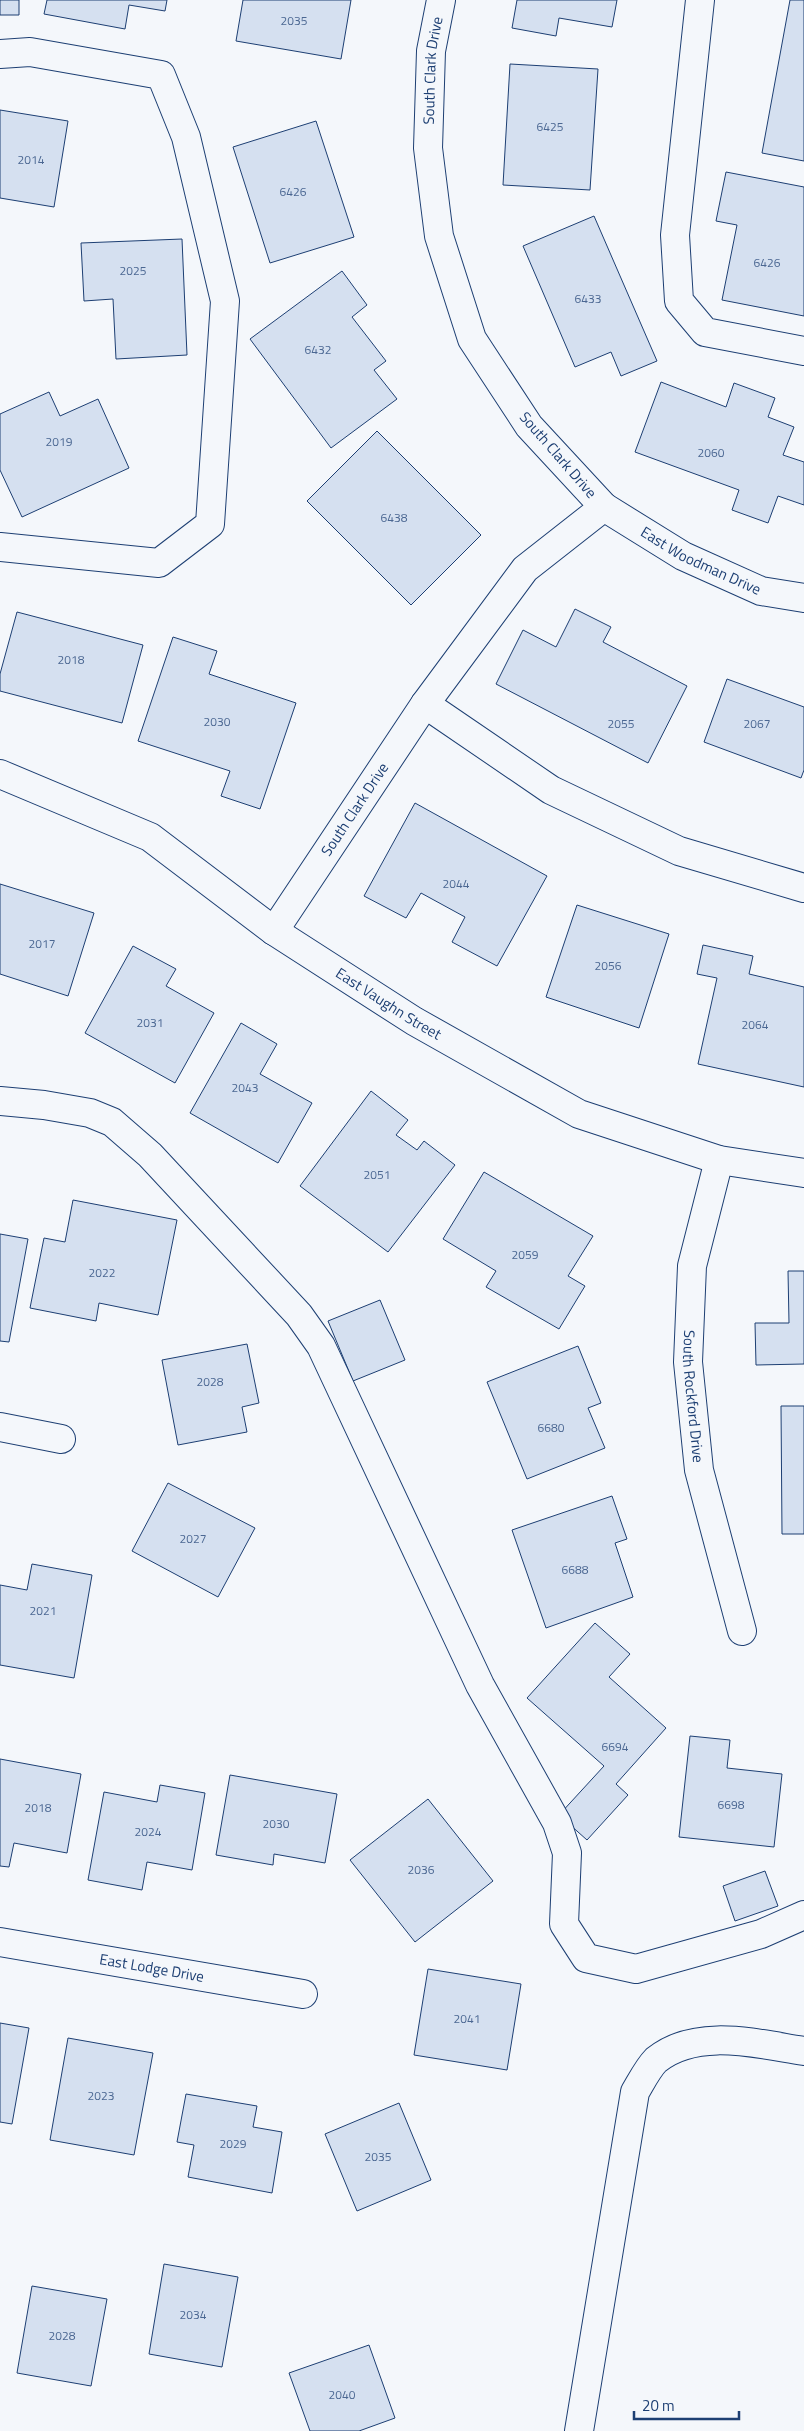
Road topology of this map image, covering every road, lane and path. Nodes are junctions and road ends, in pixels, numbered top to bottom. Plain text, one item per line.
1 (441, 0) edge
2 (700, 0) edge
3 (0, 54) edge
4 (804, 352) edge
5 (604, 507) junction
6 (0, 547) edge
7 (804, 598) edge
8 (425, 704) junction
9 (0, 774) edge
10 (804, 888) edge
11 (274, 931) junction
12 (0, 1101) edge
13 (719, 1160) junction
14 (804, 1173) edge
15 (0, 1427) edge
16 (61, 1440) dead end
17 (742, 1631) dead end
18 (804, 1915) edge
19 (0, 1942) edge
20 (303, 1994) dead end
21 (804, 2051) edge
22 (580, 2431) edge

1 - 5 street, South Clark Drive
2 - 4 street
3 - 6 street
5 - 7 street, East Woodman Drive
5 - 8 street, South Clark Drive
8 - 10 street
8 - 11 street, South Clark Drive
9 - 11 street, East Vaughn Street
11 - 13 street, East Vaughn Street
12 - 18 street
13 - 14 street, East Vaughn Street
13 - 17 street, South Rockford Drive
15 - 16 street
19 - 20 street, East Lodge Drive
21 - 22 street

